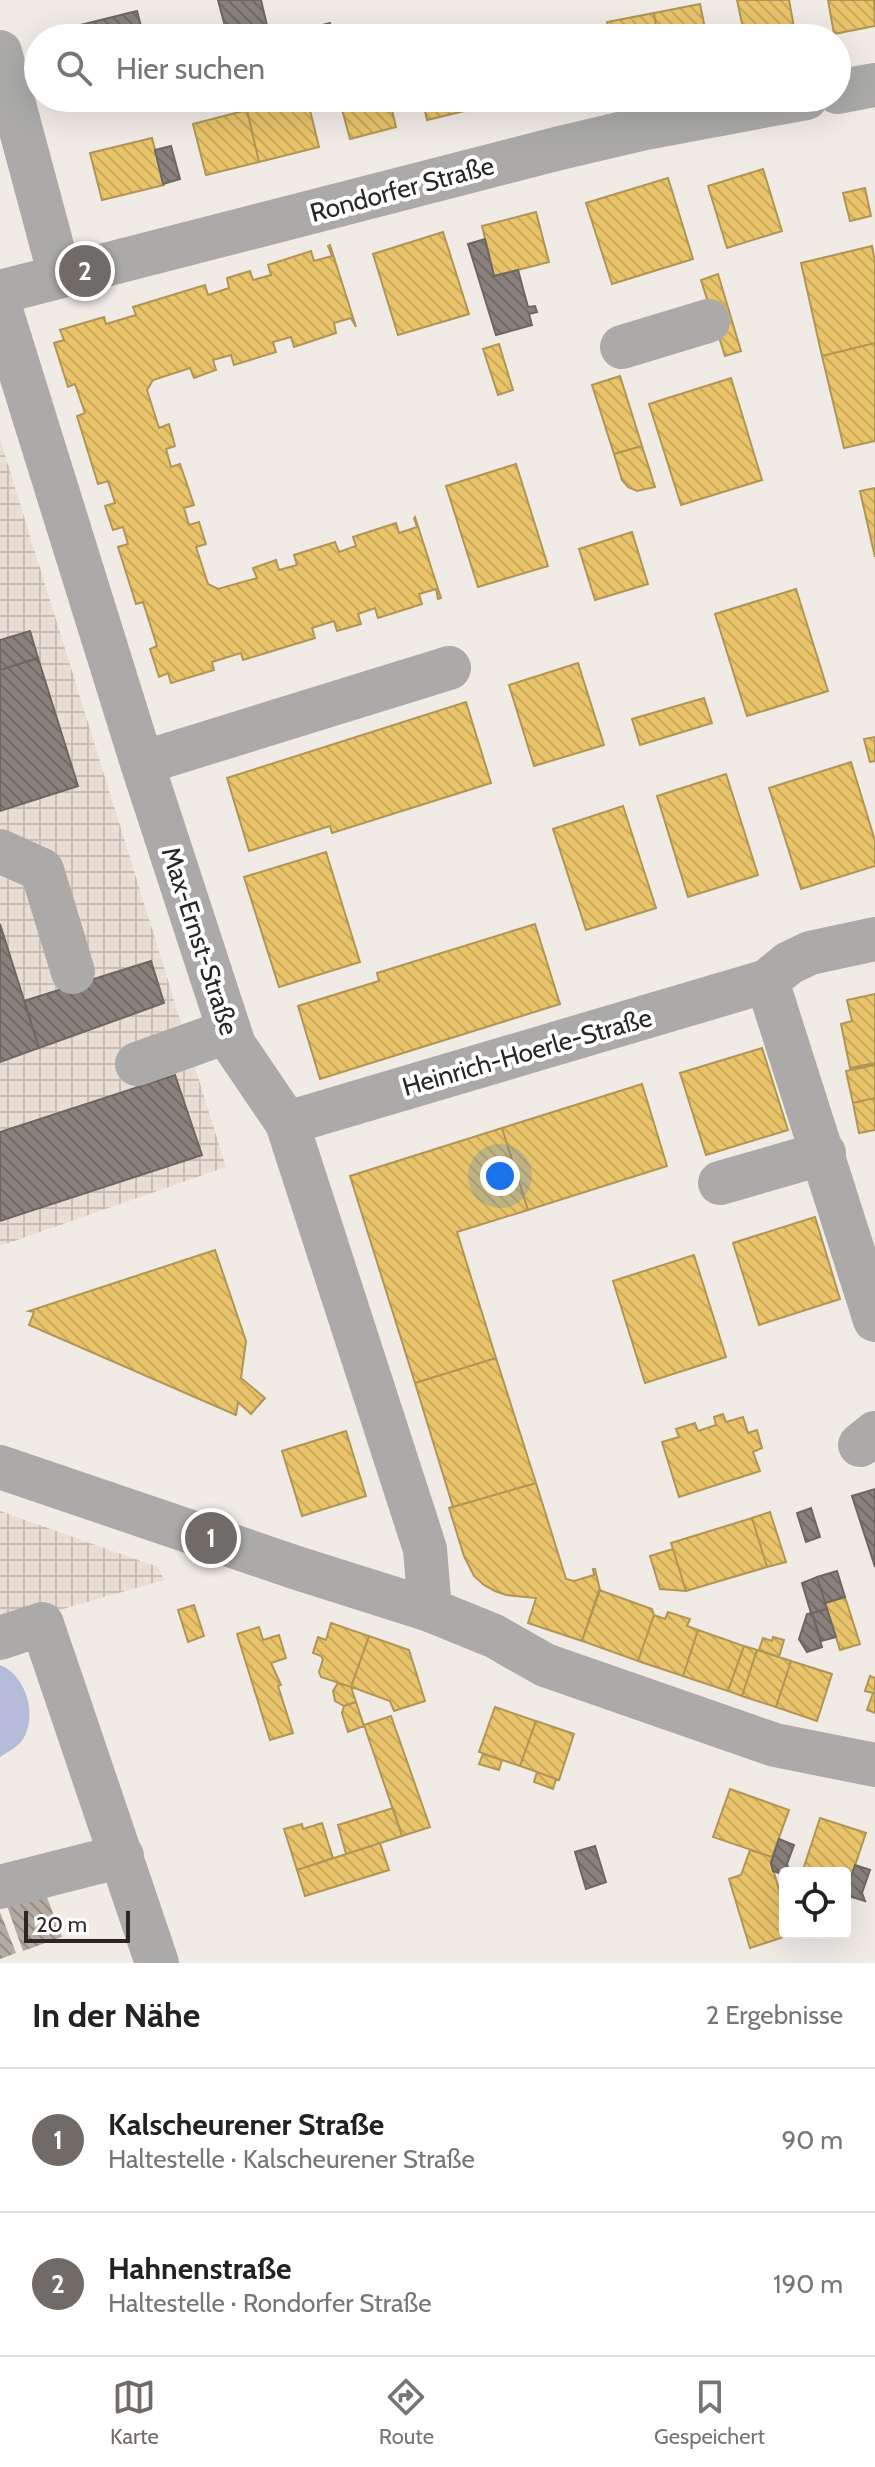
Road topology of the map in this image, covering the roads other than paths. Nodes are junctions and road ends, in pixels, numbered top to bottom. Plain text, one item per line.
1 (0, 52) edge
2 (875, 85) edge
3 (851, 89) edge
4 (731, 112) edge
5 (60, 276) junction
6 (0, 292) edge
7 (0, 307) edge
8 (708, 321) dead end
9 (622, 347) dead end
10 (449, 668) dead end
11 (142, 763) junction
12 (0, 851) edge
13 (875, 939) edge
14 (73, 972) dead end
15 (767, 981) junction
16 (229, 1031) junction
17 (137, 1064) dead end
18 (287, 1123) junction
19 (824, 1153) junction
20 (720, 1183) dead end
21 (875, 1320) edge
22 (0, 1467) edge
23 (430, 1610) junction
24 (0, 1638) edge
25 (875, 1765) edge
26 (122, 1856) junction
27 (0, 1887) edge
28 (157, 1963) edge

1 - 5 street
2 - 3 street
4 - 5 street, Rondorfer Straße
5 - 6 street, Rondorfer Straße
7 - 11 street, Max-Ernst-Straße
8 - 9 street
10 - 11 street
11 - 16 street, Max-Ernst-Straße
12 - 14 street
13 - 15 street, Heinrich-Hoerle-Straße
15 - 18 street, Heinrich-Hoerle-Straße
15 - 19 street
16 - 17 street
16 - 18 street, Max-Ernst-Straße
18 - 23 street, Max-Ernst-Straße
19 - 20 street
19 - 21 street
22 - 23 street
23 - 25 street
24 - 26 street
26 - 27 street
26 - 28 street

